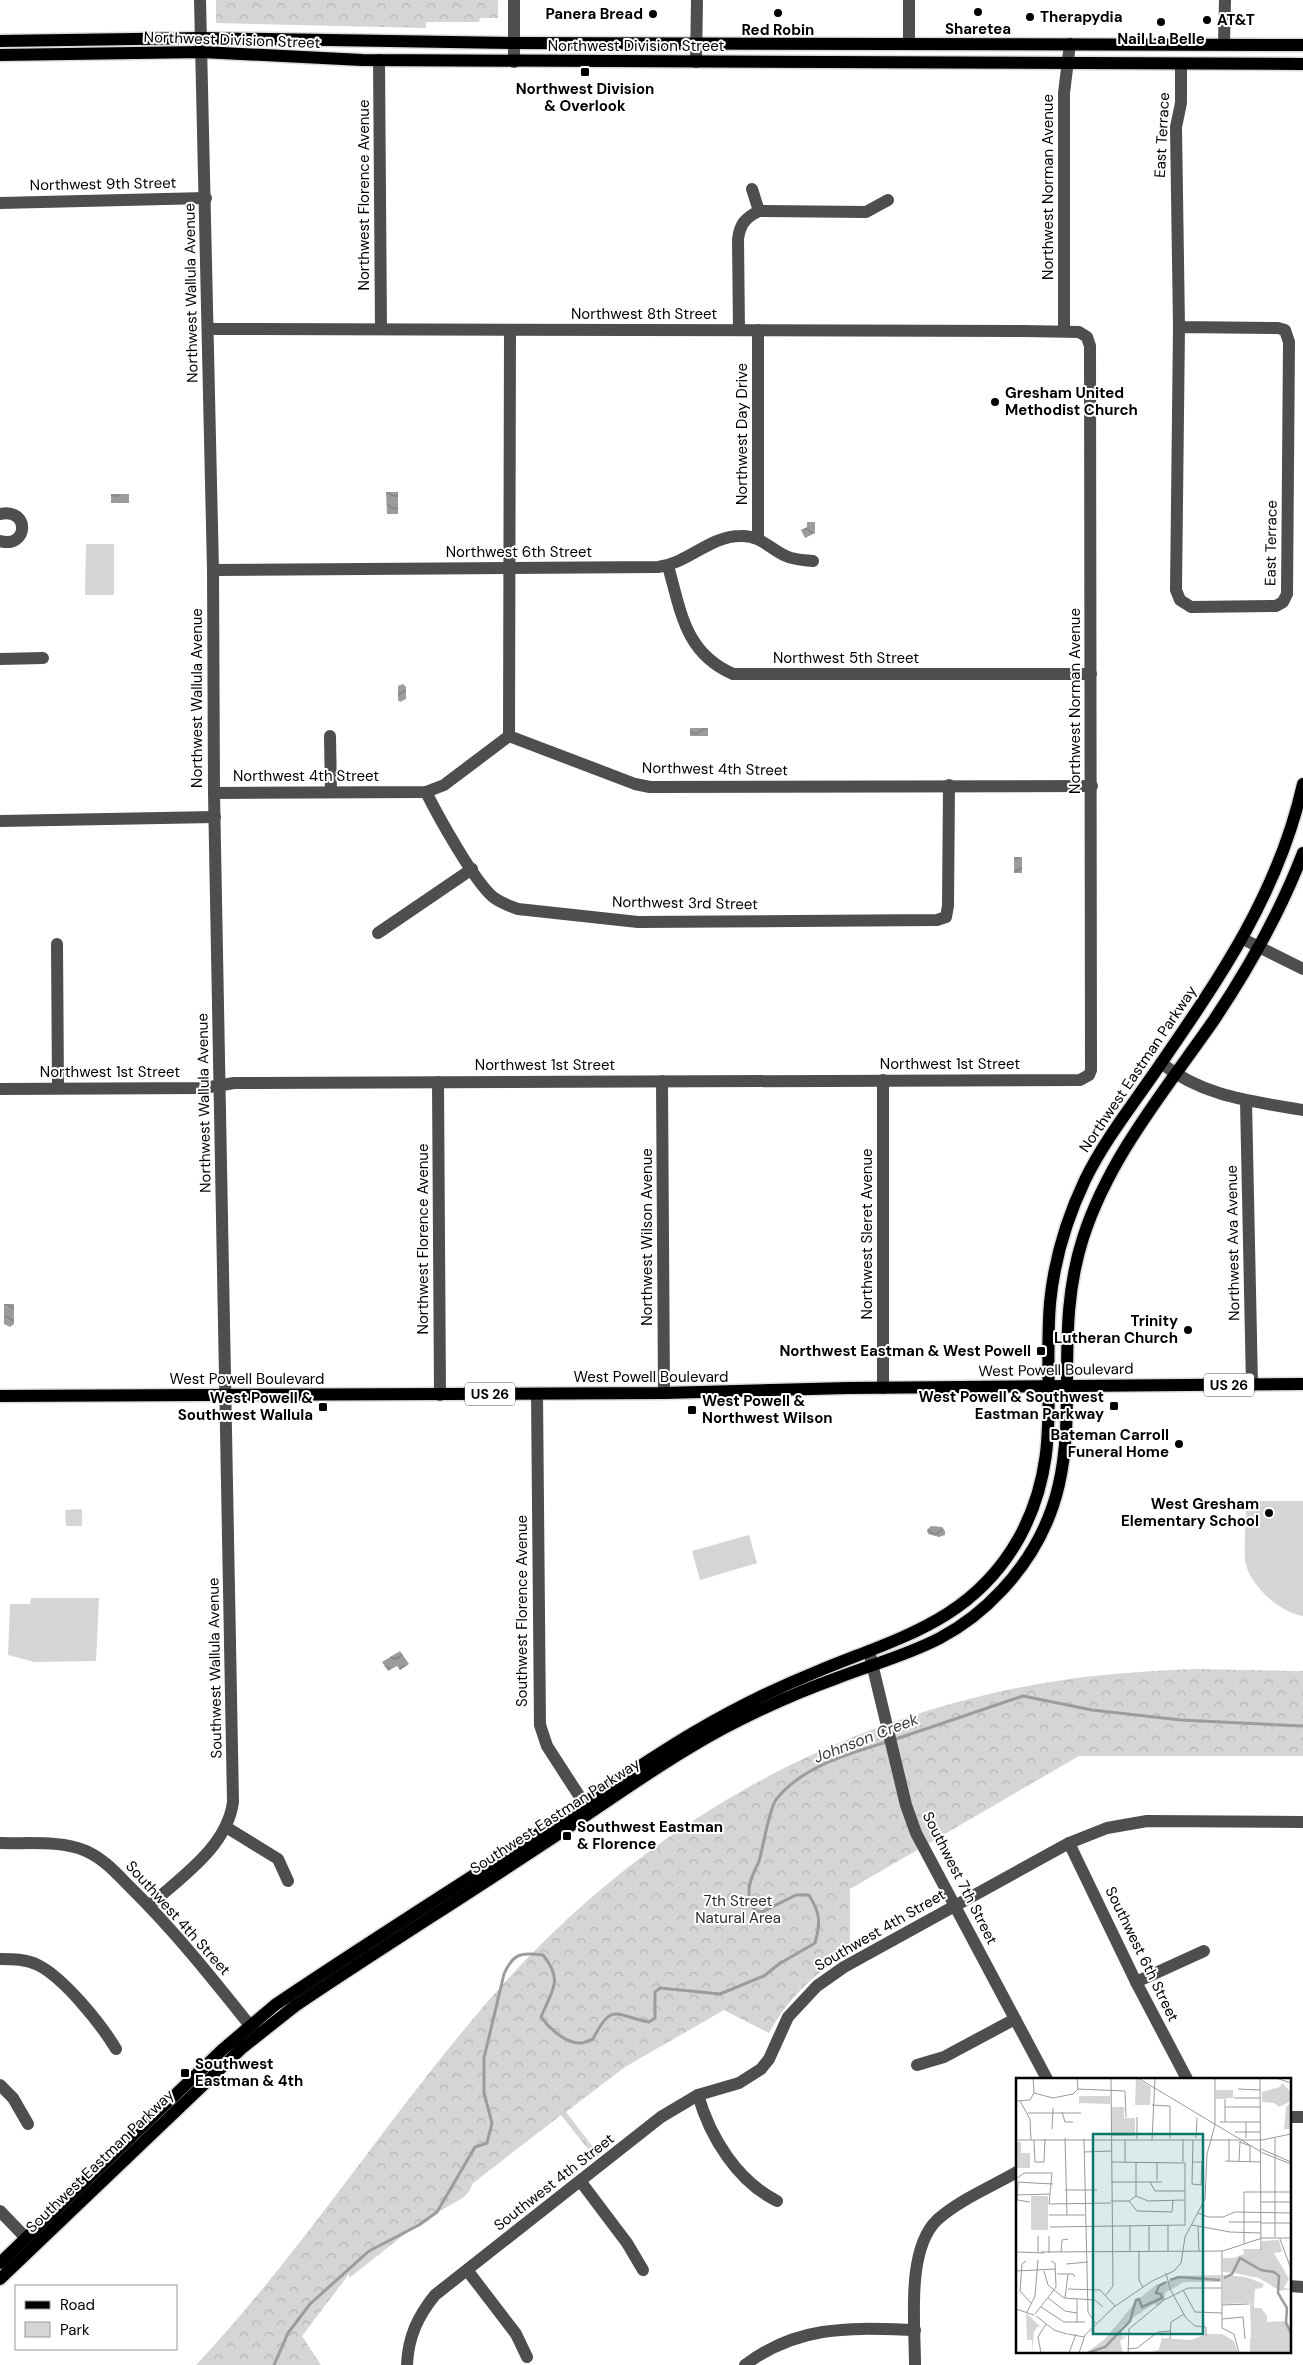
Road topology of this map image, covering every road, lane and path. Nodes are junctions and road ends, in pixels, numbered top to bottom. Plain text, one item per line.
1 (200, 0) edge
2 (514, 0) edge
3 (697, 0) edge
4 (909, 0) edge
5 (1225, 0) edge
6 (201, 38) junction
7 (0, 41) edge
8 (514, 43) junction
9 (697, 43) junction
10 (909, 44) junction
11 (1070, 44) junction
12 (1224, 44) junction
13 (1303, 45) edge
14 (202, 52) junction
15 (0, 55) edge
16 (379, 60) junction
17 (514, 62) junction
18 (696, 62) junction
19 (1066, 64) junction
20 (1181, 64) junction
21 (1303, 64) edge
22 (752, 189) dead end
23 (206, 198) junction
24 (888, 200) dead end
25 (0, 203) edge
26 (758, 211) junction
27 (1179, 327) junction
28 (208, 329) junction
29 (381, 329) junction
30 (510, 330) junction
31 (739, 330) junction
32 (758, 330) junction
33 (1064, 331) junction
34 (1079, 332) joint
35 (0, 514) edge
36 (758, 539) junction
37 (0, 541) edge
38 (813, 561) dead end
39 (668, 566) junction
40 (509, 568) junction
41 (213, 570) junction
42 (44, 658) dead end
43 (0, 659) edge
44 (1091, 674) junction
45 (330, 736) dead end
46 (509, 736) junction
47 (1303, 784) edge
48 (949, 785) junction
49 (1092, 786) junction
50 (331, 792) junction
51 (426, 792) junction
52 (214, 793) junction
53 (214, 818) junction
54 (0, 821) edge
55 (1303, 853) edge
56 (472, 869) junction
57 (378, 933) dead end
58 (1243, 939) junction
59 (57, 944) dead end
60 (1260, 948) junction
61 (1303, 969) edge
62 (1161, 1063) junction
63 (1175, 1074) junction
64 (1089, 1075) joint
65 (883, 1080) junction
66 (662, 1081) junction
67 (438, 1082) junction
68 (220, 1084) junction
69 (58, 1088) junction
70 (0, 1089) edge
71 (1246, 1101) junction
72 (1303, 1110) edge
73 (1303, 1384) edge
74 (1252, 1385) junction
75 (1068, 1386) junction
76 (1050, 1387) junction
77 (883, 1388) junction
78 (664, 1393) junction
79 (538, 1394) junction
80 (440, 1395) junction
81 (0, 1396) edge
82 (226, 1396) junction
83 (869, 1651) junction
84 (872, 1666) junction
85 (587, 1808) junction
86 (1303, 1822) edge
87 (226, 1827) junction
88 (0, 1843) edge
89 (1069, 1843) junction
90 (288, 1881) dead end
91 (956, 1905) junction
92 (149, 1906) junction
93 (1204, 1951) dead end
94 (0, 1959) edge
95 (1136, 1982) junction
96 (1015, 2018) junction
97 (254, 2030) junction
98 (116, 2049) dead end
99 (917, 2065) dead end
100 (1046, 2078) edge
101 (1186, 2078) edge
102 (0, 2085) edge
103 (698, 2095) junction
104 (1290, 2117) edge
105 (1303, 2117) edge
106 (28, 2124) dead end
107 (1016, 2173) edge
108 (581, 2182) junction
109 (83, 2184) junction
110 (777, 2201) dead end
111 (0, 2212) edge
112 (52, 2230) junction
113 (26, 2238) junction
114 (0, 2263) edge
115 (467, 2270) junction
116 (642, 2270) dead end
117 (0, 2279) edge
118 (1290, 2286) edge
119 (1303, 2286) edge
120 (915, 2330) junction
121 (527, 2357) dead end
122 (407, 2365) edge
123 (745, 2365) edge
124 (915, 2365) edge

1 - 6 street, Northwest Wallula Avenue
2 - 8 street
3 - 9 street
4 - 10 street
5 - 12 street
6 - 7 main road, Northwest Division Street
6 - 8 main road, Northwest Division Street
6 - 14 street, Northwest Wallula Avenue
8 - 9 main road, Northwest Division Street
8 - 17 street
9 - 10 main road, Northwest Division Street
9 - 18 street
10 - 11 main road, Northwest Division Street
11 - 12 main road, Northwest Division Street
11 - 19 street, Northwest Norman Avenue
12 - 13 main road, Northwest Division Street
14 - 15 main road, Northwest Division Street
14 - 16 main road, Northwest Division Street
14 - 23 street, Northwest Wallula Avenue
16 - 17 main road, Northwest Division Street
16 - 29 street, Northwest Florence Avenue
17 - 18 main road, Northwest Division Street
18 - 19 main road, Northwest Division Street
19 - 20 main road, Northwest Division Street
19 - 33 street, Northwest Norman Avenue
20 - 21 main road, Northwest Division Street
20 - 27 street, East Terrace
22 - 26 street
23 - 25 street, Northwest 9th Street
23 - 28 street, Northwest Wallula Avenue
24 - 26 street
26 - 31 street
27 - 27 street, East Terrace
28 - 29 street, Northwest 8th Street
28 - 41 street, Northwest Wallula Avenue
29 - 30 street, Northwest 8th Street
30 - 31 street, Northwest 8th Street
30 - 40 street
31 - 32 street, Northwest 8th Street
32 - 33 street, Northwest 8th Street
32 - 36 street, Northwest Day Drive
33 - 34 street, Northwest 8th Street
34 - 44 street, Northwest Norman Avenue
35 - 37 street
36 - 38 street, Northwest 6th Street
36 - 39 street, Northwest 6th Street
39 - 40 street, Northwest 6th Street
39 - 44 street, Northwest 5th Street
40 - 41 street, Northwest 6th Street
40 - 46 street
41 - 52 street, Northwest Wallula Avenue
42 - 43 street
44 - 49 street, Northwest Norman Avenue
45 - 50 street
46 - 48 street, Northwest 4th Street
46 - 51 street, Northwest 4th Street
47 - 58 main road, Northwest Eastman Parkway
48 - 49 street, Northwest 4th Street
48 - 56 street, Northwest 3rd Street
49 - 64 street, Northwest Norman Avenue
50 - 51 street, Northwest 4th Street
50 - 52 street, Northwest 4th Street
51 - 56 street, Northwest 3rd Street
52 - 53 street, Northwest Wallula Avenue
53 - 54 street
53 - 68 street, Northwest Wallula Avenue
55 - 60 main road
56 - 57 street
58 - 60 street
58 - 62 main road, Northwest Eastman Parkway
59 - 69 street
60 - 61 street
60 - 63 main road
62 - 63 street
62 - 76 main road, Northwest Eastman Parkway
63 - 71 street
63 - 75 main road
64 - 65 street, Northwest 1st Street
65 - 66 street, Northwest 1st Street
65 - 77 street, Northwest Sleret Avenue
66 - 67 street, Northwest 1st Street
66 - 78 street, Northwest Wilson Avenue
67 - 68 street, Northwest 1st Street
67 - 80 street, Northwest Florence Avenue
68 - 69 street, Northwest 1st Street
68 - 82 street, Northwest Wallula Avenue
69 - 70 street, Northwest 1st Street
71 - 72 street
71 - 74 street, Northwest Ava Avenue
73 - 74 main road, West Powell Boulevard / US 26
74 - 75 main road, West Powell Boulevard / US 26
75 - 76 main road, West Powell Boulevard / US 26
75 - 84 main road, Southwest Eastman Parkway
76 - 77 main road, West Powell Boulevard / US 26
76 - 83 main road, Southwest Eastman Parkway
77 - 78 main road, West Powell Boulevard / US 26
78 - 79 main road, West Powell Boulevard / US 26
79 - 80 main road, West Powell Boulevard / US 26
79 - 85 street, Southwest Florence Avenue
80 - 82 main road, West Powell Boulevard / US 26
81 - 82 main road, West Powell Boulevard / US 26
82 - 87 street, Southwest Wallula Avenue
83 - 84 street, Southwest 7th Street
83 - 85 main road, Southwest Eastman Parkway
84 - 85 main road, Southwest Eastman Parkway
84 - 91 street, Southwest 7th Street
85 - 97 main road, Southwest Eastman Parkway
86 - 89 street, Southwest 4th Street
87 - 90 street
87 - 92 street, Southwest Wallula Avenue
88 - 92 street, Southwest 4th Street
89 - 91 street, Southwest 4th Street
89 - 95 street, Southwest 6th Street
91 - 96 street, Southwest 7th Street
91 - 103 street, Southwest 4th Street
92 - 97 street, Southwest 4th Street
93 - 95 street
94 - 98 street
95 - 101 street, Southwest 6th Street
96 - 99 street
96 - 100 street, Southwest 7th Street
97 - 109 main road, Southwest Eastman Parkway
97 - 112 main road, Southwest Eastman Parkway
102 - 106 street
103 - 108 street, Southwest 4th Street
103 - 110 street
104 - 105 street
107 - 120 street
108 - 115 street, Southwest 4th Street
108 - 116 street
109 - 112 main road
109 - 113 main road, Southwest Eastman Parkway
111 - 113 street
112 - 117 main road, Southwest Eastman Parkway
113 - 114 main road, Southwest Eastman Parkway
115 - 121 street
115 - 122 street, Southwest 4th Street
118 - 119 street
120 - 123 street
120 - 124 street

